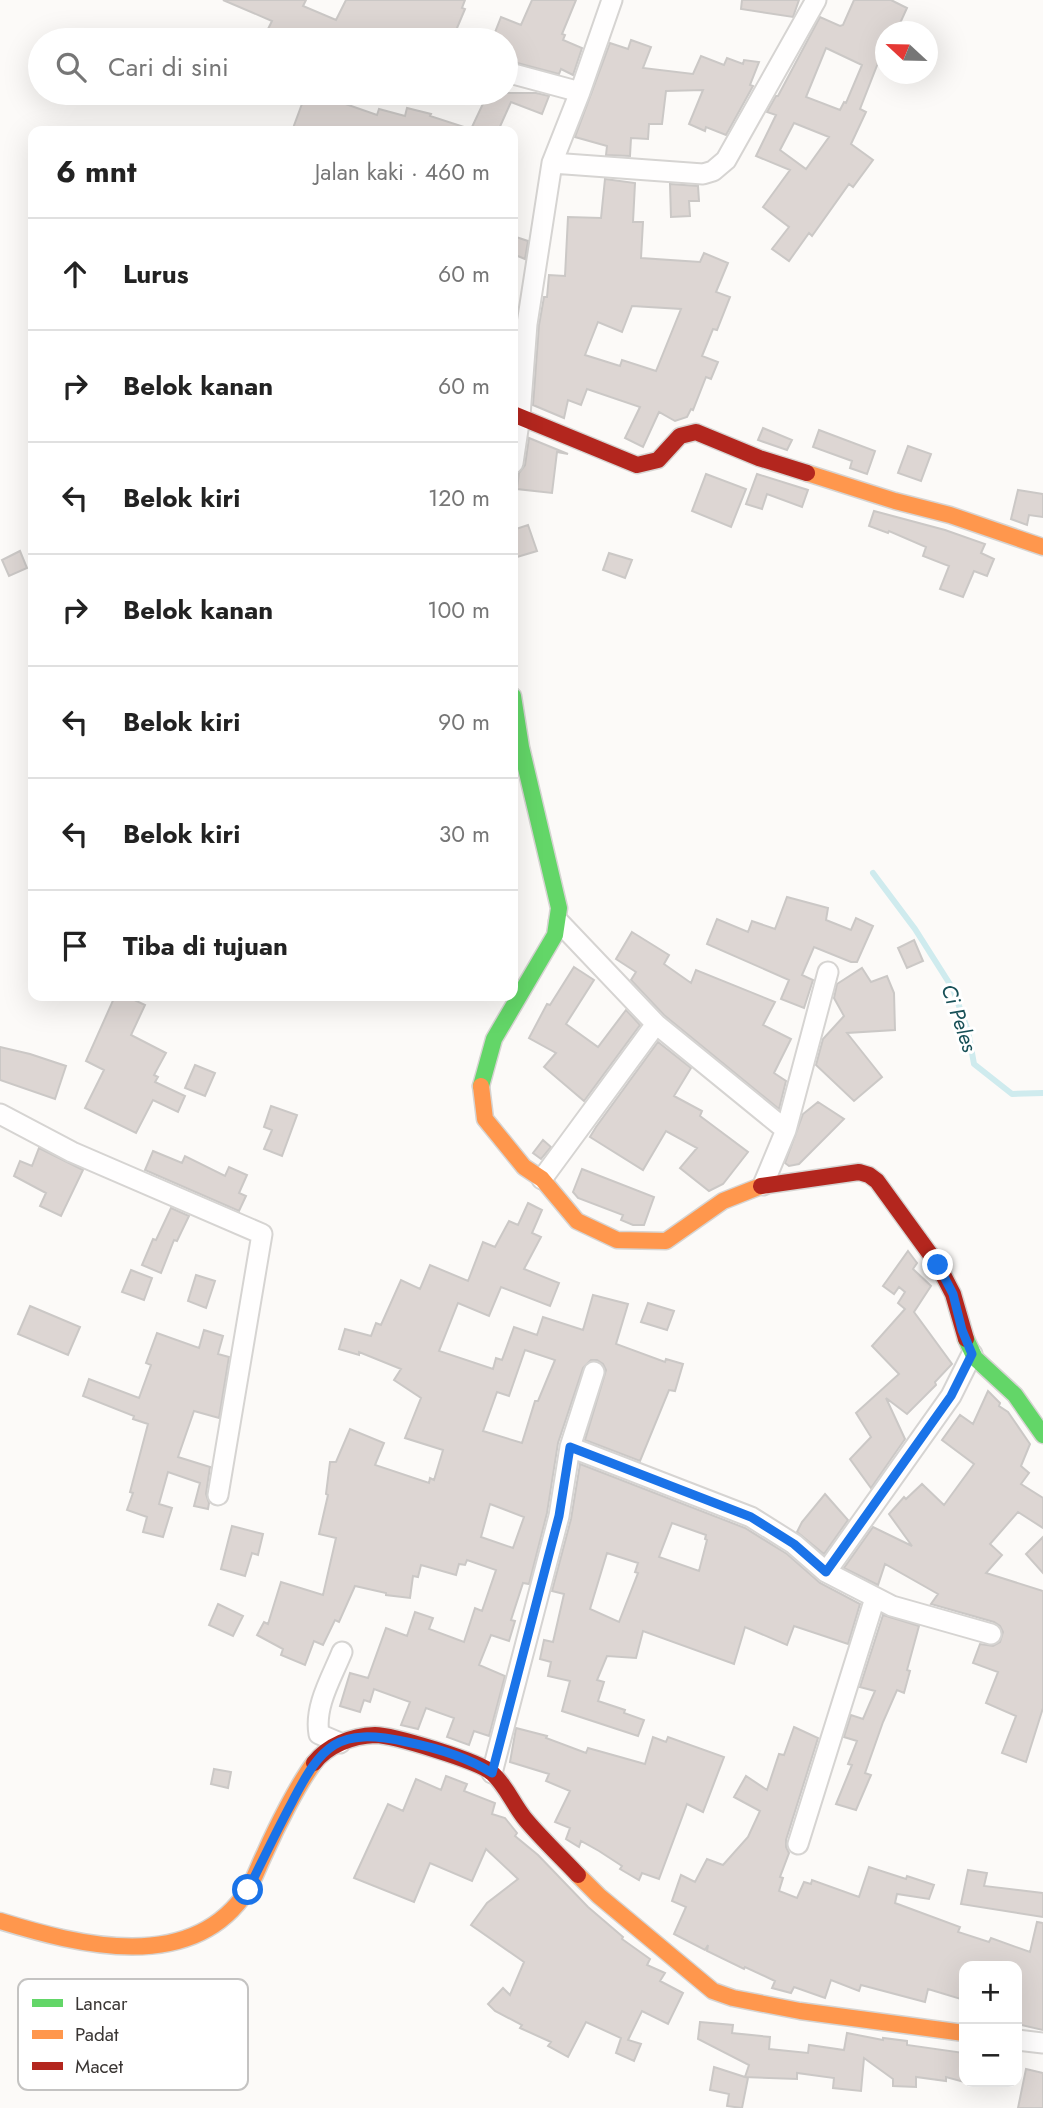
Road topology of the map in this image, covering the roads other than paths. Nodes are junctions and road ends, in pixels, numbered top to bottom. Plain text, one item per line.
1 (612, 0) edge
2 (816, 0) edge
3 (518, 75) edge
4 (580, 92) junction
5 (552, 163) junction
6 (518, 406) edge
7 (518, 415) edge
8 (1043, 547) edge
9 (518, 724) edge
10 (559, 922) junction
11 (828, 972) dead end
12 (518, 998) edge
13 (516, 1001) edge
14 (656, 1024) junction
15 (0, 1114) edge
16 (786, 1130) junction
17 (542, 1179) junction
18 (763, 1185) junction
19 (972, 1354) junction
20 (594, 1373) dead end
21 (1043, 1435) edge
22 (570, 1447) junction
23 (218, 1495) dead end
24 (826, 1572) junction
25 (875, 1598) junction
26 (991, 1634) dead end
27 (342, 1652) dead end
28 (340, 1742) junction
29 (492, 1773) junction
30 (798, 1844) dead end
31 (0, 1921) edge
32 (959, 2032) edge
33 (1022, 2041) edge
34 (1043, 2043) edge

1 - 4 street
2 - 5 street
3 - 4 street
4 - 5 street
5 - 6 street
7 - 8 street
9 - 10 street
10 - 12 street
10 - 14 street
11 - 16 street
13 - 17 street
14 - 16 street
14 - 17 street
15 - 23 street
16 - 18 street
17 - 18 street
18 - 19 street
19 - 21 street
19 - 24 street
20 - 22 street
22 - 24 street
22 - 29 street
24 - 25 street
25 - 26 street
25 - 30 street
27 - 28 street
28 - 29 street
28 - 31 street
29 - 32 street
33 - 34 street

